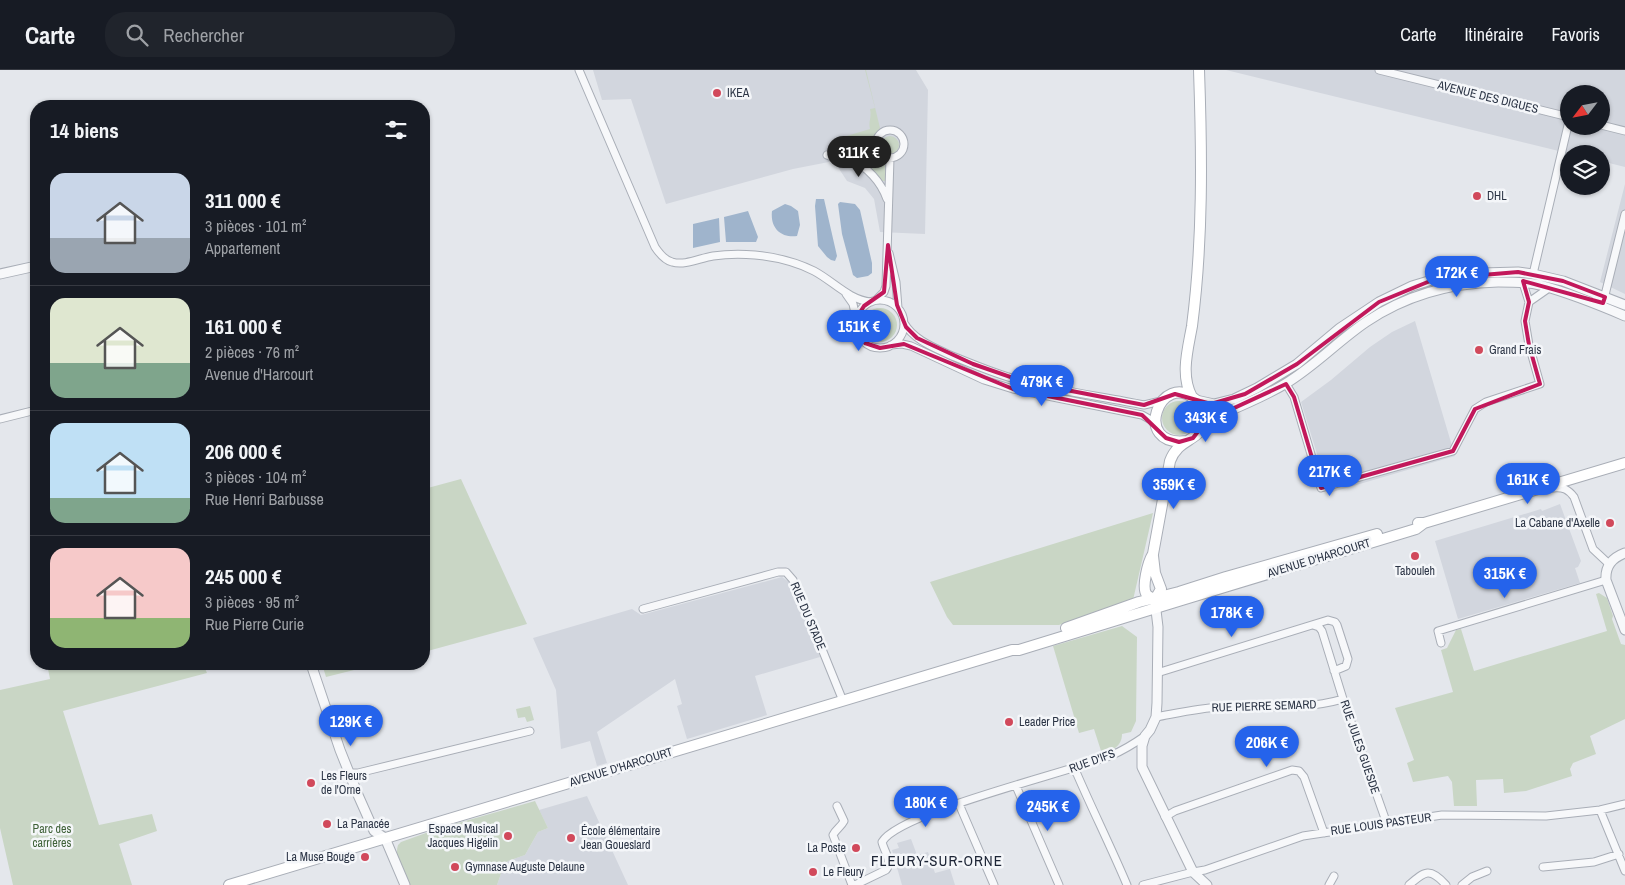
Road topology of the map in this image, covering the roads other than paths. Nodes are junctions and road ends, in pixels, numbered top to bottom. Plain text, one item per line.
1 (579, 70) edge
2 (1199, 70) edge
3 (1379, 70) edge
4 (1560, 117) edge
5 (1610, 127) edge
6 (1625, 131) edge
7 (1565, 135) edge
8 (826, 156) dead end
9 (890, 158) dead end
10 (889, 207) junction
11 (1625, 214) edge
12 (888, 245) junction
13 (30, 267) edge
14 (0, 274) edge
15 (1533, 274) junction
16 (1523, 283) junction
17 (1549, 288) junction
18 (843, 290) junction
19 (1573, 296) junction
20 (1605, 297) junction
21 (874, 301) junction
22 (1529, 302) junction
23 (1625, 305) edge
24 (898, 308) junction
25 (1625, 316) edge
26 (856, 319) junction
27 (904, 323) junction
28 (891, 345) junction
29 (1186, 369) junction
30 (1286, 384) junction
31 (1165, 399) junction
32 (1194, 399) junction
33 (30, 412) edge
34 (0, 419) edge
35 (1203, 424) junction
36 (1156, 426) junction
37 (1166, 438) junction
38 (1187, 441) junction
39 (1170, 462) junction
40 (1625, 463) edge
41 (1539, 489) junction
42 (1424, 523) junction
43 (1625, 553) edge
44 (1609, 564) junction
45 (1606, 580) junction
46 (1155, 603) junction
47 (643, 610) dead end
48 (1313, 625) junction
49 (1625, 630) edge
50 (1441, 643) dead end
51 (313, 670) edge
52 (1334, 671) junction
53 (1157, 672) junction
54 (1343, 699) junction
55 (843, 701) junction
56 (1156, 717) junction
57 (530, 731) dead end
58 (1145, 736) junction
59 (1073, 768) junction
60 (350, 773) junction
61 (1016, 786) junction
62 (959, 804) junction
63 (1625, 804) edge
64 (836, 806) dead end
65 (1600, 810) junction
66 (1165, 817) junction
67 (1387, 824) junction
68 (1324, 833) junction
69 (385, 838) junction
70 (1619, 854) junction
71 (1543, 867) dead end
72 (1625, 868) edge
73 (1487, 871) dead end
74 (1193, 872) junction
75 (1334, 876) dead end
76 (229, 885) edge
77 (405, 885) edge
78 (853, 885) edge
79 (994, 885) edge
80 (1060, 885) edge
81 (1127, 885) edge
82 (1143, 885) edge
83 (1207, 885) edge
84 (1329, 885) edge
85 (1409, 885) edge
86 (1446, 885) edge
87 (1462, 885) edge

1 - 18 street
2 - 29 main road
3 - 4 street, AVENUE DES DIGUES
5 - 6 street
7 - 15 street
8 - 10 street
9 - 10 street
10 - 12 street
11 - 20 street
12 - 21 street
12 - 24 street
13 - 14 street
15 - 20 street
15 - 32 street
16 - 17 street
16 - 22 street
16 - 30 street
17 - 19 street
17 - 22 street
18 - 21 street
18 - 26 street
19 - 20 street
19 - 25 street
20 - 23 street
21 - 24 street
21 - 26 street
22 - 30 street
24 - 27 street
26 - 28 street
27 - 28 street
27 - 31 street
28 - 36 street
29 - 31 main road
29 - 32 main road
30 - 35 street
31 - 32 main road
31 - 36 main road
32 - 35 main road
33 - 34 street
35 - 38 main road
36 - 37 main road
37 - 38 main road
37 - 39 main road
38 - 39 main road
39 - 46 main road
40 - 41 main road, AVENUE D'HARCOURT
41 - 42 main road, AVENUE D'HARCOURT
41 - 44 street
42 - 46 main road, AVENUE D'HARCOURT
42 - 46 main road, AVENUE D'HARCOURT
43 - 44 street
44 - 45 street
45 - 49 street
45 - 50 street
46 - 53 street
46 - 55 main road, AVENUE D'HARCOURT
47 - 55 street, RUE DU STADE
48 - 52 street, RUE JULES GUESDE
48 - 52 street
48 - 53 street
51 - 60 street
52 - 54 street, RUE JULES GUESDE
53 - 56 street
54 - 56 street, RUE PIERRE SEMARD
54 - 67 street, RUE JULES GUESDE
55 - 69 main road, AVENUE D'HARCOURT
56 - 58 street
57 - 60 street
58 - 59 street, RUE D'IFS
58 - 66 street
59 - 61 street, RUE D'IFS
59 - 81 street
60 - 69 street
61 - 62 street, RUE D'IFS
61 - 80 street
62 - 78 street, RUE D'IFS
62 - 79 street
63 - 65 street, RUE LOUIS PASTEUR
64 - 78 street
65 - 67 street, RUE LOUIS PASTEUR
65 - 70 street
66 - 68 street
66 - 74 street
67 - 68 street, RUE LOUIS PASTEUR
68 - 74 street, RUE LOUIS PASTEUR
69 - 76 main road, AVENUE D'HARCOURT
69 - 77 street
70 - 71 street
70 - 72 street
73 - 87 street
74 - 82 street, RUE LOUIS PASTEUR
74 - 83 street
75 - 84 street
85 - 86 street

